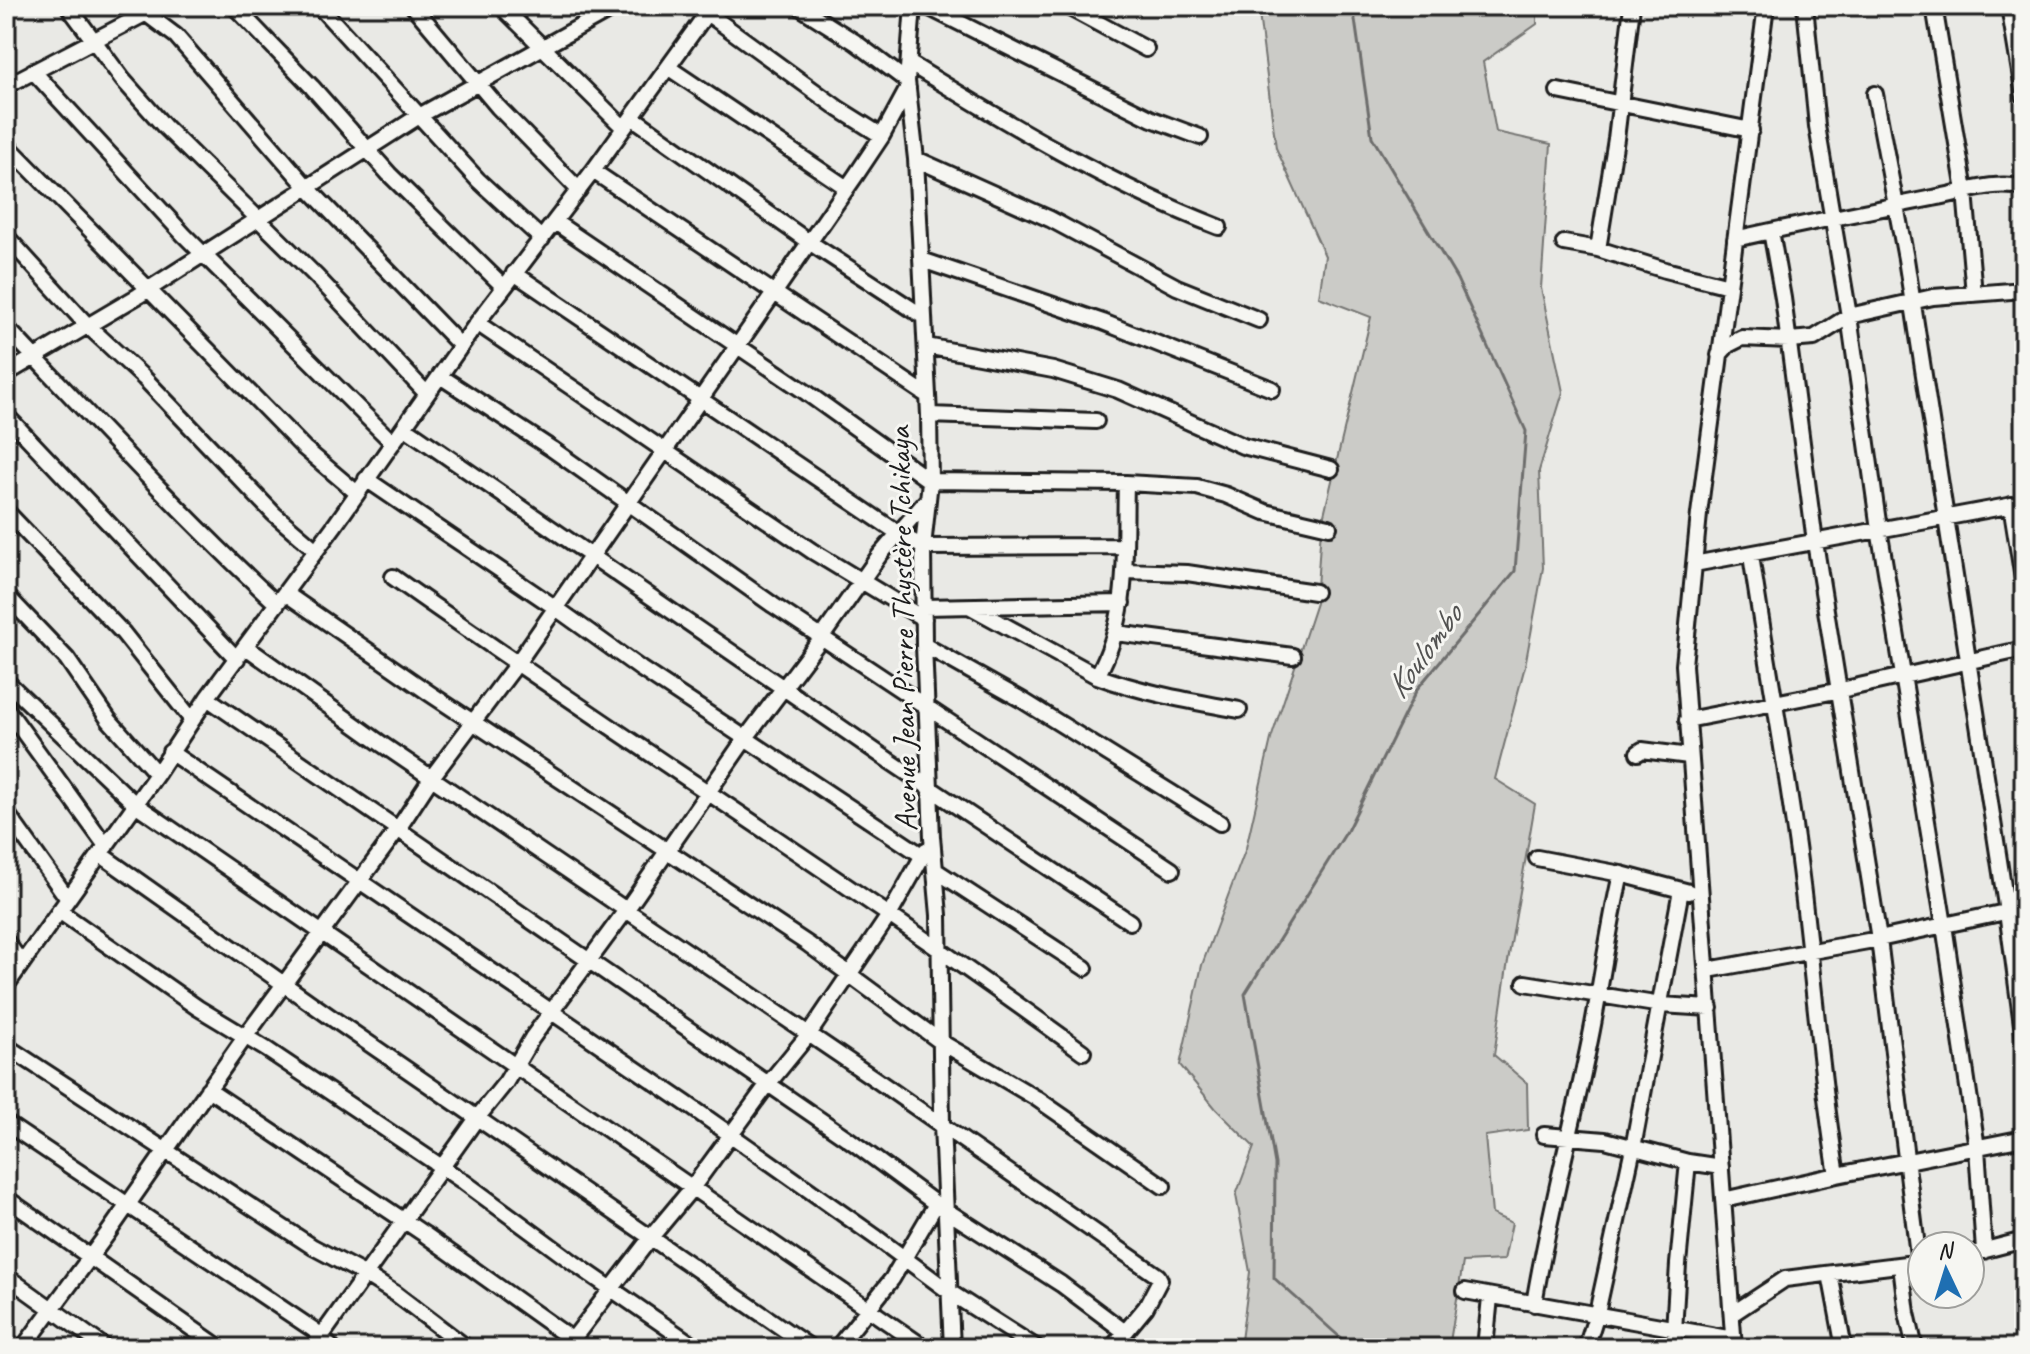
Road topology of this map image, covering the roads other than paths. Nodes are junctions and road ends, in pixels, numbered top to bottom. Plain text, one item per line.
1 (68, 6) edge
2 (160, 6) edge
3 (234, 6) edge
4 (319, 6) edge
5 (413, 6) edge
6 (501, 6) edge
7 (617, 6) edge
8 (798, 6) edge
9 (913, 6) edge
10 (926, 6) edge
11 (1066, 6) edge
12 (1632, 6) edge
13 (1766, 6) edge
14 (1805, 6) edge
15 (1934, 6) edge
16 (2009, 6) edge
17 (142, 10) edge
18 (709, 10) edge
19 (595, 11) edge
20 (94, 39) junction
21 (543, 48) junction
22 (1146, 49) dead end
23 (909, 63) junction
24 (669, 68) junction
25 (33, 71) junction
26 (477, 83) junction
27 (907, 84) junction
28 (6, 86) edge
29 (1558, 91) dead end
30 (1875, 94) dead end
31 (2024, 96) edge
32 (1620, 105) junction
33 (419, 116) junction
34 (628, 123) junction
35 (1751, 130) junction
36 (882, 136) junction
37 (1200, 137) dead end
38 (6, 144) edge
39 (367, 149) junction
40 (916, 159) junction
41 (593, 171) junction
42 (307, 187) junction
43 (847, 188) junction
44 (2024, 188) edge
45 (579, 190) junction
46 (1965, 191) junction
47 (1895, 205) junction
48 (1832, 216) junction
49 (258, 218) junction
50 (555, 222) junction
51 (1219, 227) dead end
52 (1771, 231) junction
53 (6, 236) edge
54 (542, 239) junction
55 (1735, 239) junction
56 (809, 242) junction
57 (1564, 243) dead end
58 (1598, 249) junction
59 (202, 253) junction
60 (922, 260) junction
61 (514, 273) junction
62 (1729, 286) junction
63 (504, 287) junction
64 (147, 289) junction
65 (2024, 290) edge
66 (775, 294) junction
67 (1974, 294) junction
68 (1912, 302) junction
69 (1849, 316) junction
70 (924, 317) junction
71 (1259, 320) dead end
72 (477, 323) junction
73 (87, 325) junction
74 (6, 327) edge
75 (1789, 340) junction
76 (737, 345) junction
77 (461, 346) junction
78 (926, 346) junction
79 (1719, 355) junction
80 (34, 357) junction
81 (6, 374) edge
82 (440, 376) junction
83 (1272, 389) dead end
84 (427, 394) junction
85 (928, 396) junction
86 (701, 398) junction
87 (6, 415) edge
88 (929, 415) junction
89 (1096, 421) dead end
90 (404, 427) junction
91 (393, 443) junction
92 (665, 451) junction
93 (1331, 469) dead end
94 (366, 479) junction
95 (930, 481) junction
96 (1126, 483) junction
97 (357, 493) junction
98 (928, 499) junction
99 (628, 504) junction
100 (2017, 504) edge
101 (6, 511) edge
102 (1945, 517) junction
103 (1329, 527) dead end
104 (1879, 529) junction
105 (898, 533) junction
106 (1815, 542) junction
107 (1125, 546) junction
108 (923, 547) junction
109 (316, 550) junction
110 (592, 555) junction
111 (1751, 555) junction
112 (1694, 564) junction
113 (1125, 571) junction
114 (393, 577) dead end
115 (861, 581) junction
116 (2024, 585) edge
117 (1315, 592) dead end
118 (6, 595) edge
119 (281, 598) junction
120 (1122, 603) junction
121 (971, 607) junction
122 (556, 608) junction
123 (924, 613) junction
124 (1116, 633) junction
125 (822, 637) junction
126 (924, 645) junction
127 (2024, 649) edge
128 (242, 653) junction
129 (1293, 656) dead end
130 (1967, 661) junction
131 (516, 665) junction
132 (1904, 675) junction
133 (1097, 676) junction
134 (6, 681) edge
135 (784, 688) junction
136 (1841, 690) junction
137 (207, 698) junction
138 (1776, 703) junction
139 (6, 708) edge
140 (926, 708) junction
141 (1239, 710) dead end
142 (192, 720) junction
143 (473, 720) junction
144 (1687, 720) junction
145 (745, 739) junction
146 (170, 752) junction
147 (1638, 753) dead end
148 (1689, 756) junction
149 (157, 774) junction
150 (432, 777) junction
151 (931, 788) junction
152 (708, 792) junction
153 (135, 804) junction
154 (6, 812) edge
155 (1220, 823) dead end
156 (398, 829) junction
157 (932, 837) junction
158 (103, 850) junction
159 (667, 851) junction
160 (923, 856) junction
161 (1537, 858) dead end
162 (935, 870) junction
163 (1172, 870) dead end
164 (1621, 874) junction
165 (358, 882) junction
166 (1681, 890) junction
167 (1701, 895) junction
168 (64, 905) junction
169 (2024, 908) edge
170 (627, 909) junction
171 (2007, 912) junction
172 (890, 914) junction
173 (1130, 922) dead end
174 (1944, 925) junction
175 (321, 933) junction
176 (1879, 939) junction
177 (6, 941) edge
178 (940, 949) junction
179 (1808, 952) junction
180 (587, 961) junction
181 (22, 964) junction
182 (1085, 968) dead end
183 (1708, 970) junction
184 (849, 975) junction
185 (285, 983) junction
186 (1525, 983) dead end
187 (6, 986) edge
188 (1597, 996) junction
189 (1661, 1005) junction
190 (1710, 1008) junction
191 (551, 1012) junction
192 (809, 1034) junction
193 (245, 1037) junction
194 (2024, 1040) edge
195 (941, 1042) junction
196 (6, 1046) edge
197 (1083, 1052) dead end
198 (516, 1065) junction
199 (768, 1084) junction
200 (208, 1089) junction
201 (477, 1118) junction
202 (6, 1123) edge
203 (942, 1125) junction
204 (1544, 1135) dead end
205 (731, 1136) junction
206 (1567, 1137) junction
207 (2024, 1138) edge
208 (1633, 1148) junction
209 (1977, 1148) junction
210 (164, 1151) junction
211 (1908, 1160) junction
212 (1688, 1162) junction
213 (1721, 1167) junction
214 (441, 1168) junction
215 (1837, 1175) junction
216 (1163, 1186) dead end
217 (692, 1188) junction
218 (6, 1198) edge
219 (1723, 1200) junction
220 (126, 1204) junction
221 (941, 1207) junction
222 (404, 1221) junction
223 (1916, 1230) edge
224 (1977, 1230) edge
225 (652, 1236) junction
226 (2024, 1240) edge
227 (1986, 1250) edge
228 (88, 1257) junction
229 (904, 1258) junction
230 (1906, 1265) edge
231 (1901, 1266) junction
232 (1830, 1274) junction
233 (366, 1275) junction
234 (6, 1276) edge
235 (611, 1289) junction
236 (1465, 1291) dead end
237 (951, 1293) junction
238 (1490, 1297) junction
239 (1534, 1304) junction
240 (50, 1310) junction
241 (868, 1310) junction
242 (1597, 1313) junction
243 (1732, 1314) junction
244 (1673, 1327) junction
245 (1125, 1332) junction
246 (316, 1342) edge
247 (1734, 1344) edge
248 (574, 1345) edge
249 (23, 1348) edge
250 (106, 1348) edge
251 (220, 1348) edge
252 (332, 1348) edge
253 (467, 1348) edge
254 (697, 1348) edge
255 (811, 1348) edge
256 (837, 1348) edge
257 (925, 1348) edge
258 (952, 1348) edge
259 (1037, 1348) edge
260 (1112, 1348) edge
261 (1485, 1348) edge
262 (1586, 1348) edge
263 (1673, 1348) edge
264 (1844, 1348) edge
265 (1915, 1348) edge

1 - 20 street
2 - 17 street
3 - 39 street
4 - 33 street
5 - 26 street
6 - 21 street
7 - 19 street
8 - 27 street
9 - 23 street, Avenue Jean Pierre Thystère Tchikaya
10 - 37 street
11 - 22 street
12 - 32 street
13 - 35 street
14 - 48 street
15 - 46 street
16 - 31 street
17 - 20 street
17 - 42 street
18 - 24 street
18 - 36 street
19 - 21 street
20 - 25 street
20 - 49 street
21 - 26 street
21 - 34 street
23 - 27 street, Avenue Jean Pierre Thystère Tchikaya
23 - 51 street
24 - 34 street
24 - 43 street
25 - 28 street
25 - 59 street
26 - 33 street
26 - 45 street
27 - 36 street
27 - 40 street, Avenue Jean Pierre Thystère Tchikaya
29 - 32 street
30 - 47 street
32 - 35 street
32 - 58 street
33 - 39 street
33 - 54 street
34 - 41 street
34 - 56 street
35 - 55 street
36 - 43 street
38 - 64 street
39 - 42 street
39 - 63 street
40 - 60 street, Avenue Jean Pierre Thystère Tchikaya
40 - 71 street
41 - 45 street
41 - 66 street
42 - 49 street
42 - 77 street
43 - 56 street
44 - 46 street
45 - 50 street
46 - 47 street
46 - 67 street
47 - 48 street
47 - 68 street
48 - 52 street
48 - 69 street
49 - 59 street
49 - 84 street
50 - 54 street
50 - 76 street
52 - 55 street
52 - 75 street
53 - 73 street
54 - 61 street
55 - 62 street
56 - 66 street
56 - 70 street
57 - 58 street
58 - 62 street
59 - 64 street
59 - 91 street
60 - 70 street, Avenue Jean Pierre Thystère Tchikaya
60 - 83 street
61 - 63 street
61 - 86 street
62 - 79 street
63 - 72 street
64 - 73 street
64 - 97 street
65 - 67 street
66 - 76 street
66 - 85 street
67 - 68 street
68 - 69 street
68 - 102 street
69 - 75 street
69 - 104 street
70 - 78 street, Avenue Jean Pierre Thystère Tchikaya
72 - 77 street
72 - 92 street
73 - 80 street
73 - 109 street
74 - 80 street
75 - 79 street
75 - 106 street
76 - 86 street
76 - 95 street
77 - 82 street
78 - 85 street, Avenue Jean Pierre Thystère Tchikaya
78 - 93 street
79 - 112 street
80 - 81 street
80 - 119 street
82 - 84 street
82 - 99 street
84 - 90 street
85 - 88 street, Avenue Jean Pierre Thystère Tchikaya
86 - 92 street
86 - 105 street
87 - 128 street
88 - 89 street
88 - 95 street, Avenue Jean Pierre Thystère Tchikaya
90 - 91 street
90 - 110 street
91 - 94 street
92 - 99 street
92 - 115 street
94 - 97 street
94 - 122 street
95 - 96 street
95 - 98 street, Avenue Jean Pierre Thystère Tchikaya
96 - 103 street
96 - 107 street
97 - 109 street
98 - 105 street
98 - 108 street, Avenue Jean Pierre Thystère Tchikaya
99 - 110 street
99 - 125 street
100 - 102 street
100 - 116 street
101 - 142 street
102 - 104 street
102 - 130 street
104 - 106 street
104 - 132 street
105 - 108 street
105 - 115 street
106 - 111 street
106 - 136 street
107 - 108 street
107 - 113 street
108 - 123 street, Avenue Jean Pierre Thystère Tchikaya
109 - 119 street
110 - 122 street
110 - 135 street
111 - 112 street
111 - 138 street
112 - 144 street
113 - 117 street
113 - 120 street
114 - 131 street
115 - 123 street
115 - 125 street
118 - 149 street
119 - 128 street
119 - 143 street
120 - 121 street
120 - 124 street
121 - 123 street
121 - 133 street
122 - 131 street
122 - 145 street
123 - 126 street, Avenue Jean Pierre Thystère Tchikaya
124 - 129 street
124 - 133 street
125 - 135 street
125 - 140 street
126 - 140 street, Avenue Jean Pierre Thystère Tchikaya
126 - 155 street
127 - 130 street
128 - 137 street
128 - 150 street
130 - 132 street
130 - 171 street
131 - 143 street
131 - 152 street
132 - 136 street
132 - 174 street
133 - 141 street
134 - 153 street
135 - 145 street
135 - 151 street
136 - 138 street
136 - 176 street
137 - 142 street
137 - 156 street
138 - 144 street
138 - 179 street
139 - 158 street
140 - 151 street, Avenue Jean Pierre Thystère Tchikaya
140 - 163 street
142 - 146 street
143 - 150 street
143 - 159 street
144 - 148 street
145 - 152 street
145 - 160 street
146 - 149 street
146 - 165 street
147 - 148 street
148 - 167 street
149 - 153 street
150 - 156 street
150 - 170 street
151 - 157 street, Avenue Jean Pierre Thystère Tchikaya
151 - 173 street
152 - 159 street
152 - 172 street
153 - 158 street
153 - 175 street
154 - 168 street
156 - 165 street
156 - 180 street
157 - 160 street
157 - 162 street, Avenue Jean Pierre Thystère Tchikaya
158 - 168 street
158 - 185 street
159 - 170 street
159 - 184 street
160 - 172 street
161 - 164 street
162 - 178 street, Avenue Jean Pierre Thystère Tchikaya
162 - 182 street
164 - 166 street
164 - 188 street
165 - 175 street
165 - 191 street
166 - 167 street
166 - 189 street
167 - 183 street
168 - 181 street
168 - 193 street
169 - 171 street
170 - 180 street
170 - 192 street
171 - 174 street
171 - 194 street
172 - 178 street
172 - 184 street
174 - 176 street
174 - 209 street
175 - 185 street
175 - 198 street
176 - 179 street
176 - 211 street
177 - 181 street
178 - 195 street, Avenue Jean Pierre Thystère Tchikaya
178 - 197 street
179 - 183 street
179 - 215 street
180 - 191 street
180 - 199 street
181 - 187 street
183 - 190 street
184 - 192 street
184 - 195 street
185 - 193 street
185 - 201 street
186 - 188 street
188 - 189 street
188 - 206 street
189 - 190 street
189 - 208 street
190 - 213 street
191 - 198 street
191 - 205 street
192 - 199 street
192 - 203 street
193 - 200 street
193 - 214 street
195 - 203 street, Avenue Jean Pierre Thystère Tchikaya
195 - 216 street
196 - 210 street
198 - 201 street
198 - 217 street
199 - 205 street
199 - 221 street
200 - 210 street
200 - 222 street
201 - 214 street
201 - 225 street
202 - 220 street
203 - 221 street, Avenue Jean Pierre Thystère Tchikaya
203 - 245 street
204 - 206 street
205 - 217 street
205 - 229 street
206 - 208 street
206 - 239 street
207 - 209 street
208 - 212 street
208 - 242 street
209 - 211 street
209 - 224 street
210 - 220 street
210 - 233 street
211 - 215 street
211 - 223 street
212 - 213 street
212 - 244 street
213 - 219 street
214 - 222 street
214 - 235 street
215 - 219 street
217 - 225 street
217 - 241 street
218 - 228 street
219 - 243 street
220 - 228 street
220 - 246 street
221 - 229 street
221 - 237 street, Avenue Jean Pierre Thystère Tchikaya
221 - 245 street
222 - 233 street
222 - 248 street
225 - 235 street
225 - 255 street
226 - 227 street
228 - 240 street
228 - 251 street
229 - 237 street
229 - 241 street
230 - 231 street
231 - 232 street
231 - 265 street
232 - 243 street
232 - 264 street
233 - 246 street
233 - 253 street
234 - 240 street
235 - 248 street
235 - 254 street
236 - 238 street
237 - 258 street, Avenue Jean Pierre Thystère Tchikaya
237 - 259 street
238 - 239 street
238 - 261 street
239 - 242 street
240 - 249 street
240 - 250 street
241 - 256 street
241 - 257 street
242 - 244 street
242 - 262 street
243 - 247 street
244 - 247 street
244 - 263 street
245 - 260 street
246 - 252 street

